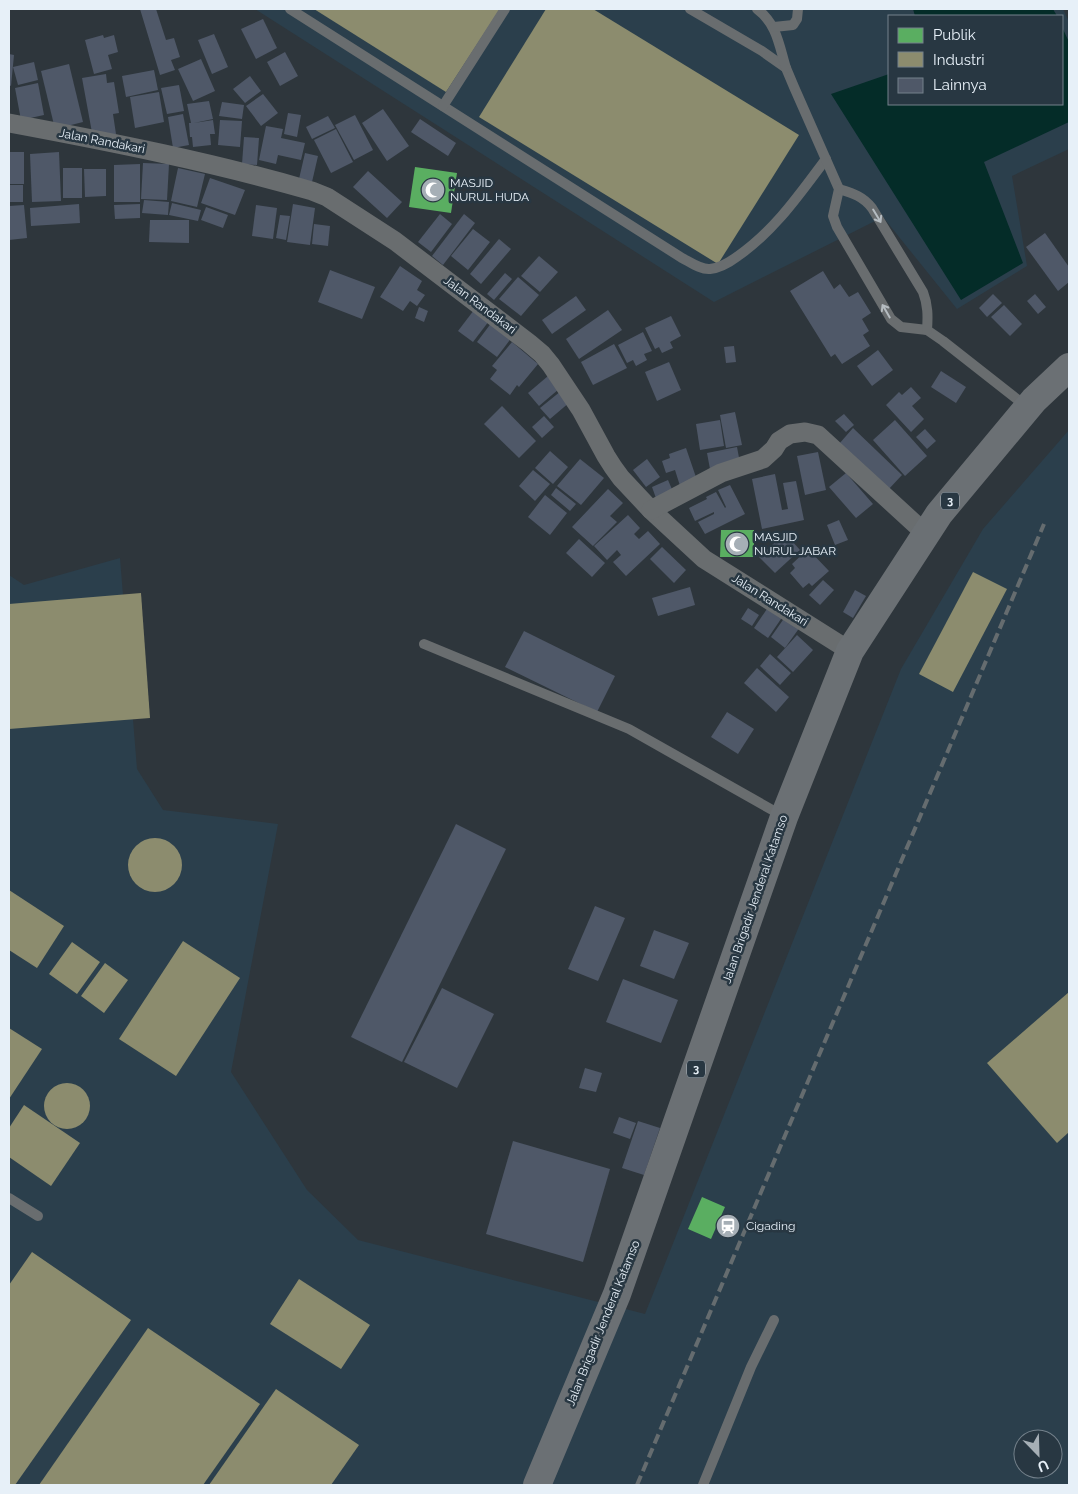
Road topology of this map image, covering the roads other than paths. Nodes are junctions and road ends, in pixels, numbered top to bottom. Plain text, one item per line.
1 (290, 9) edge
2 (505, 9) edge
3 (690, 9) edge
4 (756, 9) edge
5 (798, 9) edge
6 (774, 27) junction
7 (786, 68) junction
8 (443, 106) junction
9 (9, 124) edge
10 (826, 159) junction
11 (839, 189) junction
12 (927, 330) junction
13 (1069, 367) edge
14 (1028, 407) junction
15 (651, 510) junction
16 (926, 534) junction
17 (424, 644) dead end
18 (850, 651) junction
19 (784, 817) junction
20 (9, 1198) edge
21 (38, 1216) dead end
22 (774, 1320) dead end
23 (537, 1485) edge
24 (703, 1485) edge

1 - 8 lane
2 - 8 lane
3 - 7 lane
4 - 6 lane
5 - 6 lane
6 - 7 lane
7 - 10 lane
8 - 10 lane
9 - 15 street, Jalan Randakari
10 - 11 lane
11 -> 12 lane
12 -> 11 lane
12 - 14 lane
13 - 14 highway, Jalan Brigadir Jenderal Katamso / 3
14 - 16 highway, Jalan Brigadir Jenderal Katamso / 3
15 - 16 street
15 - 18 street, Jalan Randakari
16 - 18 highway, Jalan Brigadir Jenderal Katamso / 3
17 - 19 lane
18 - 19 highway, Jalan Brigadir Jenderal Katamso / 3
19 - 23 highway, Jalan Brigadir Jenderal Katamso / 3
20 - 21 lane
22 - 24 lane

